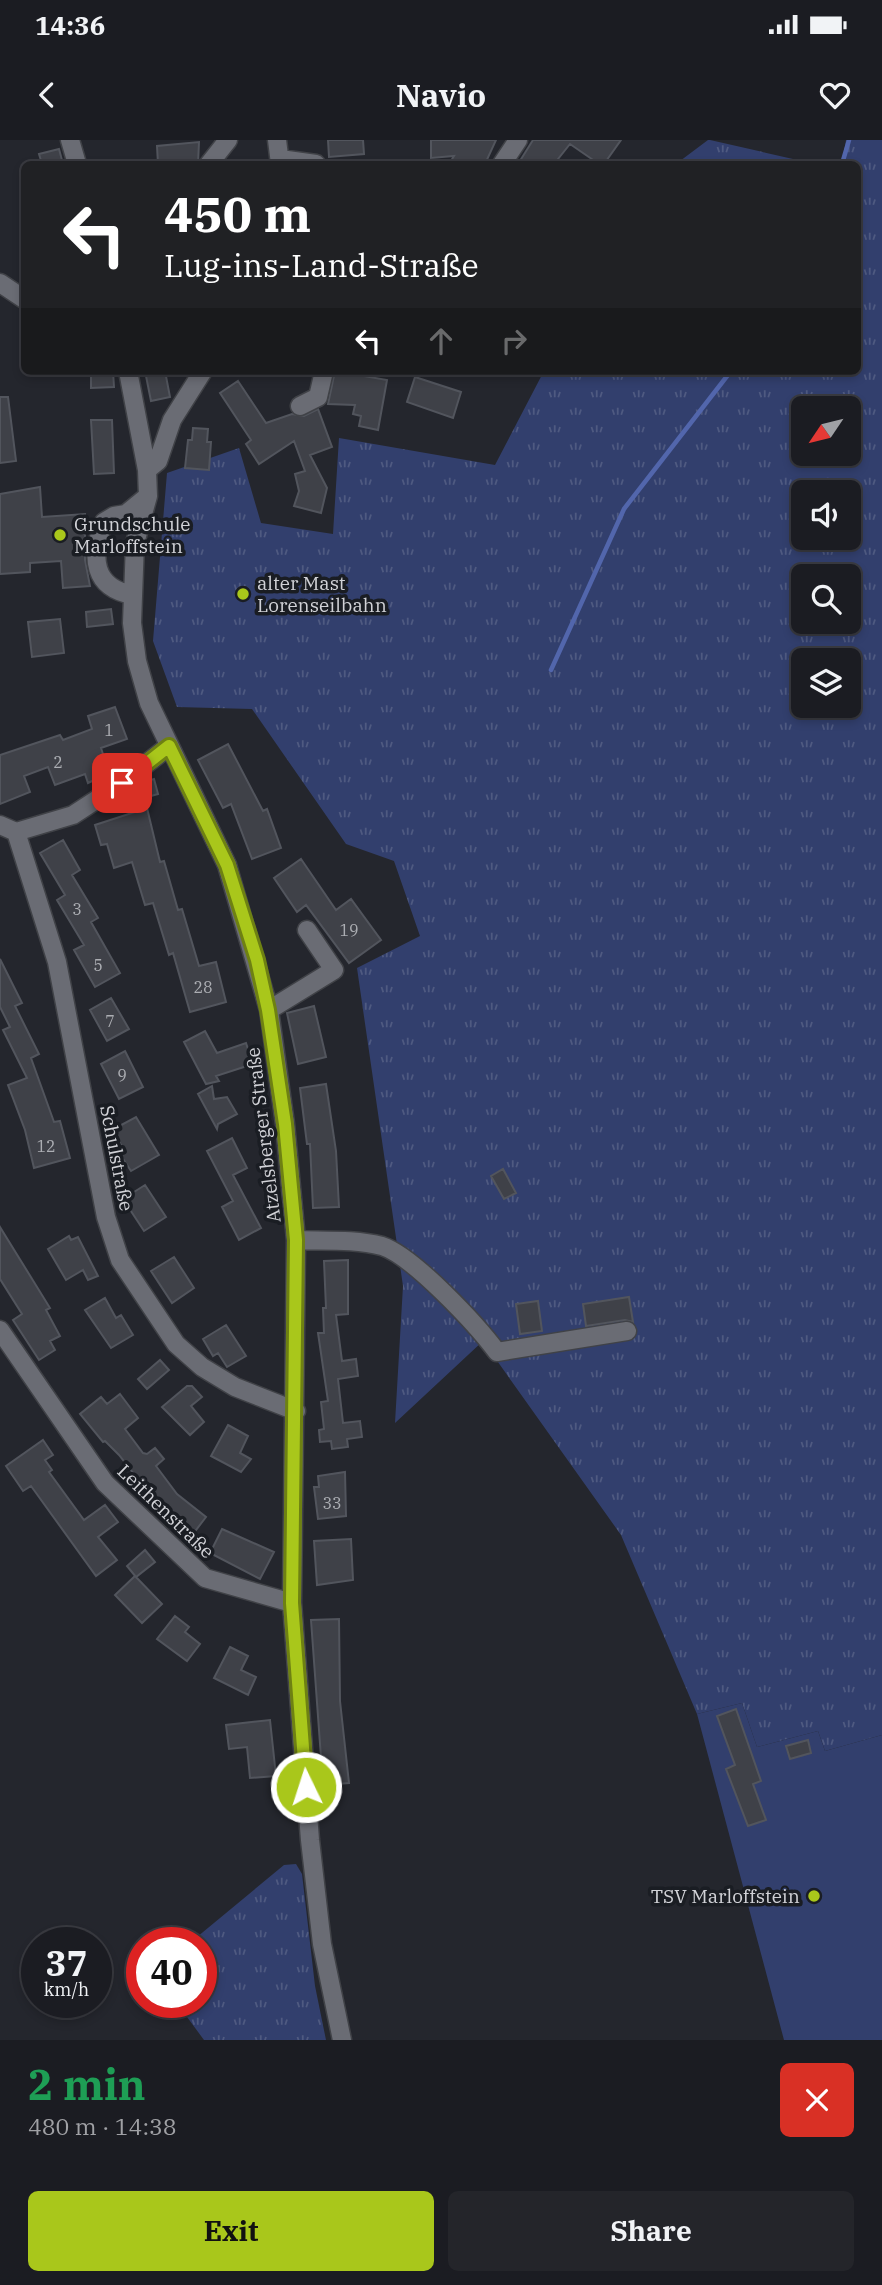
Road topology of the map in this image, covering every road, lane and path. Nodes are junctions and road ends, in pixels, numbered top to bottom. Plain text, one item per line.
1 (70, 140) edge
2 (228, 140) edge
3 (277, 140) edge
4 (515, 142) edge
5 (76, 161) edge
6 (211, 161) edge
7 (280, 161) edge
8 (504, 161) edge
9 (0, 283) edge
10 (21, 297) edge
11 (129, 375) edge
12 (200, 375) edge
13 (323, 375) edge
14 (300, 406) dead end
15 (147, 470) junction
16 (148, 496) junction
17 (133, 595) junction
18 (169, 746) junction
19 (8, 829) edge
20 (307, 930) dead end
21 (268, 1010) junction
22 (296, 1240) junction
23 (0, 1330) edge
24 (627, 1331) dead end
25 (296, 1410) junction
26 (292, 1603) junction
27 (342, 2040) edge

1 - 5 street
2 - 6 street
3 - 7 street
4 - 8 street
9 - 10 street
11 - 15 street, Atzelsberger Straße
12 - 15 street
13 - 14 street
15 - 16 street, Atzelsberger Straße
16 - 17 street, Atzelsberger Straße
16 - 17 street
17 - 18 street, Atzelsberger Straße
18 - 19 street
18 - 21 street, Atzelsberger Straße
19 - 25 street, Schulstraße
20 - 21 street
21 - 22 street, Atzelsberger Straße
22 - 24 street
22 - 25 street, Atzelsberger Straße
23 - 26 street, Leithenstraße
25 - 26 street, Atzelsberger Straße
26 - 27 street, Atzelsberger Straße

